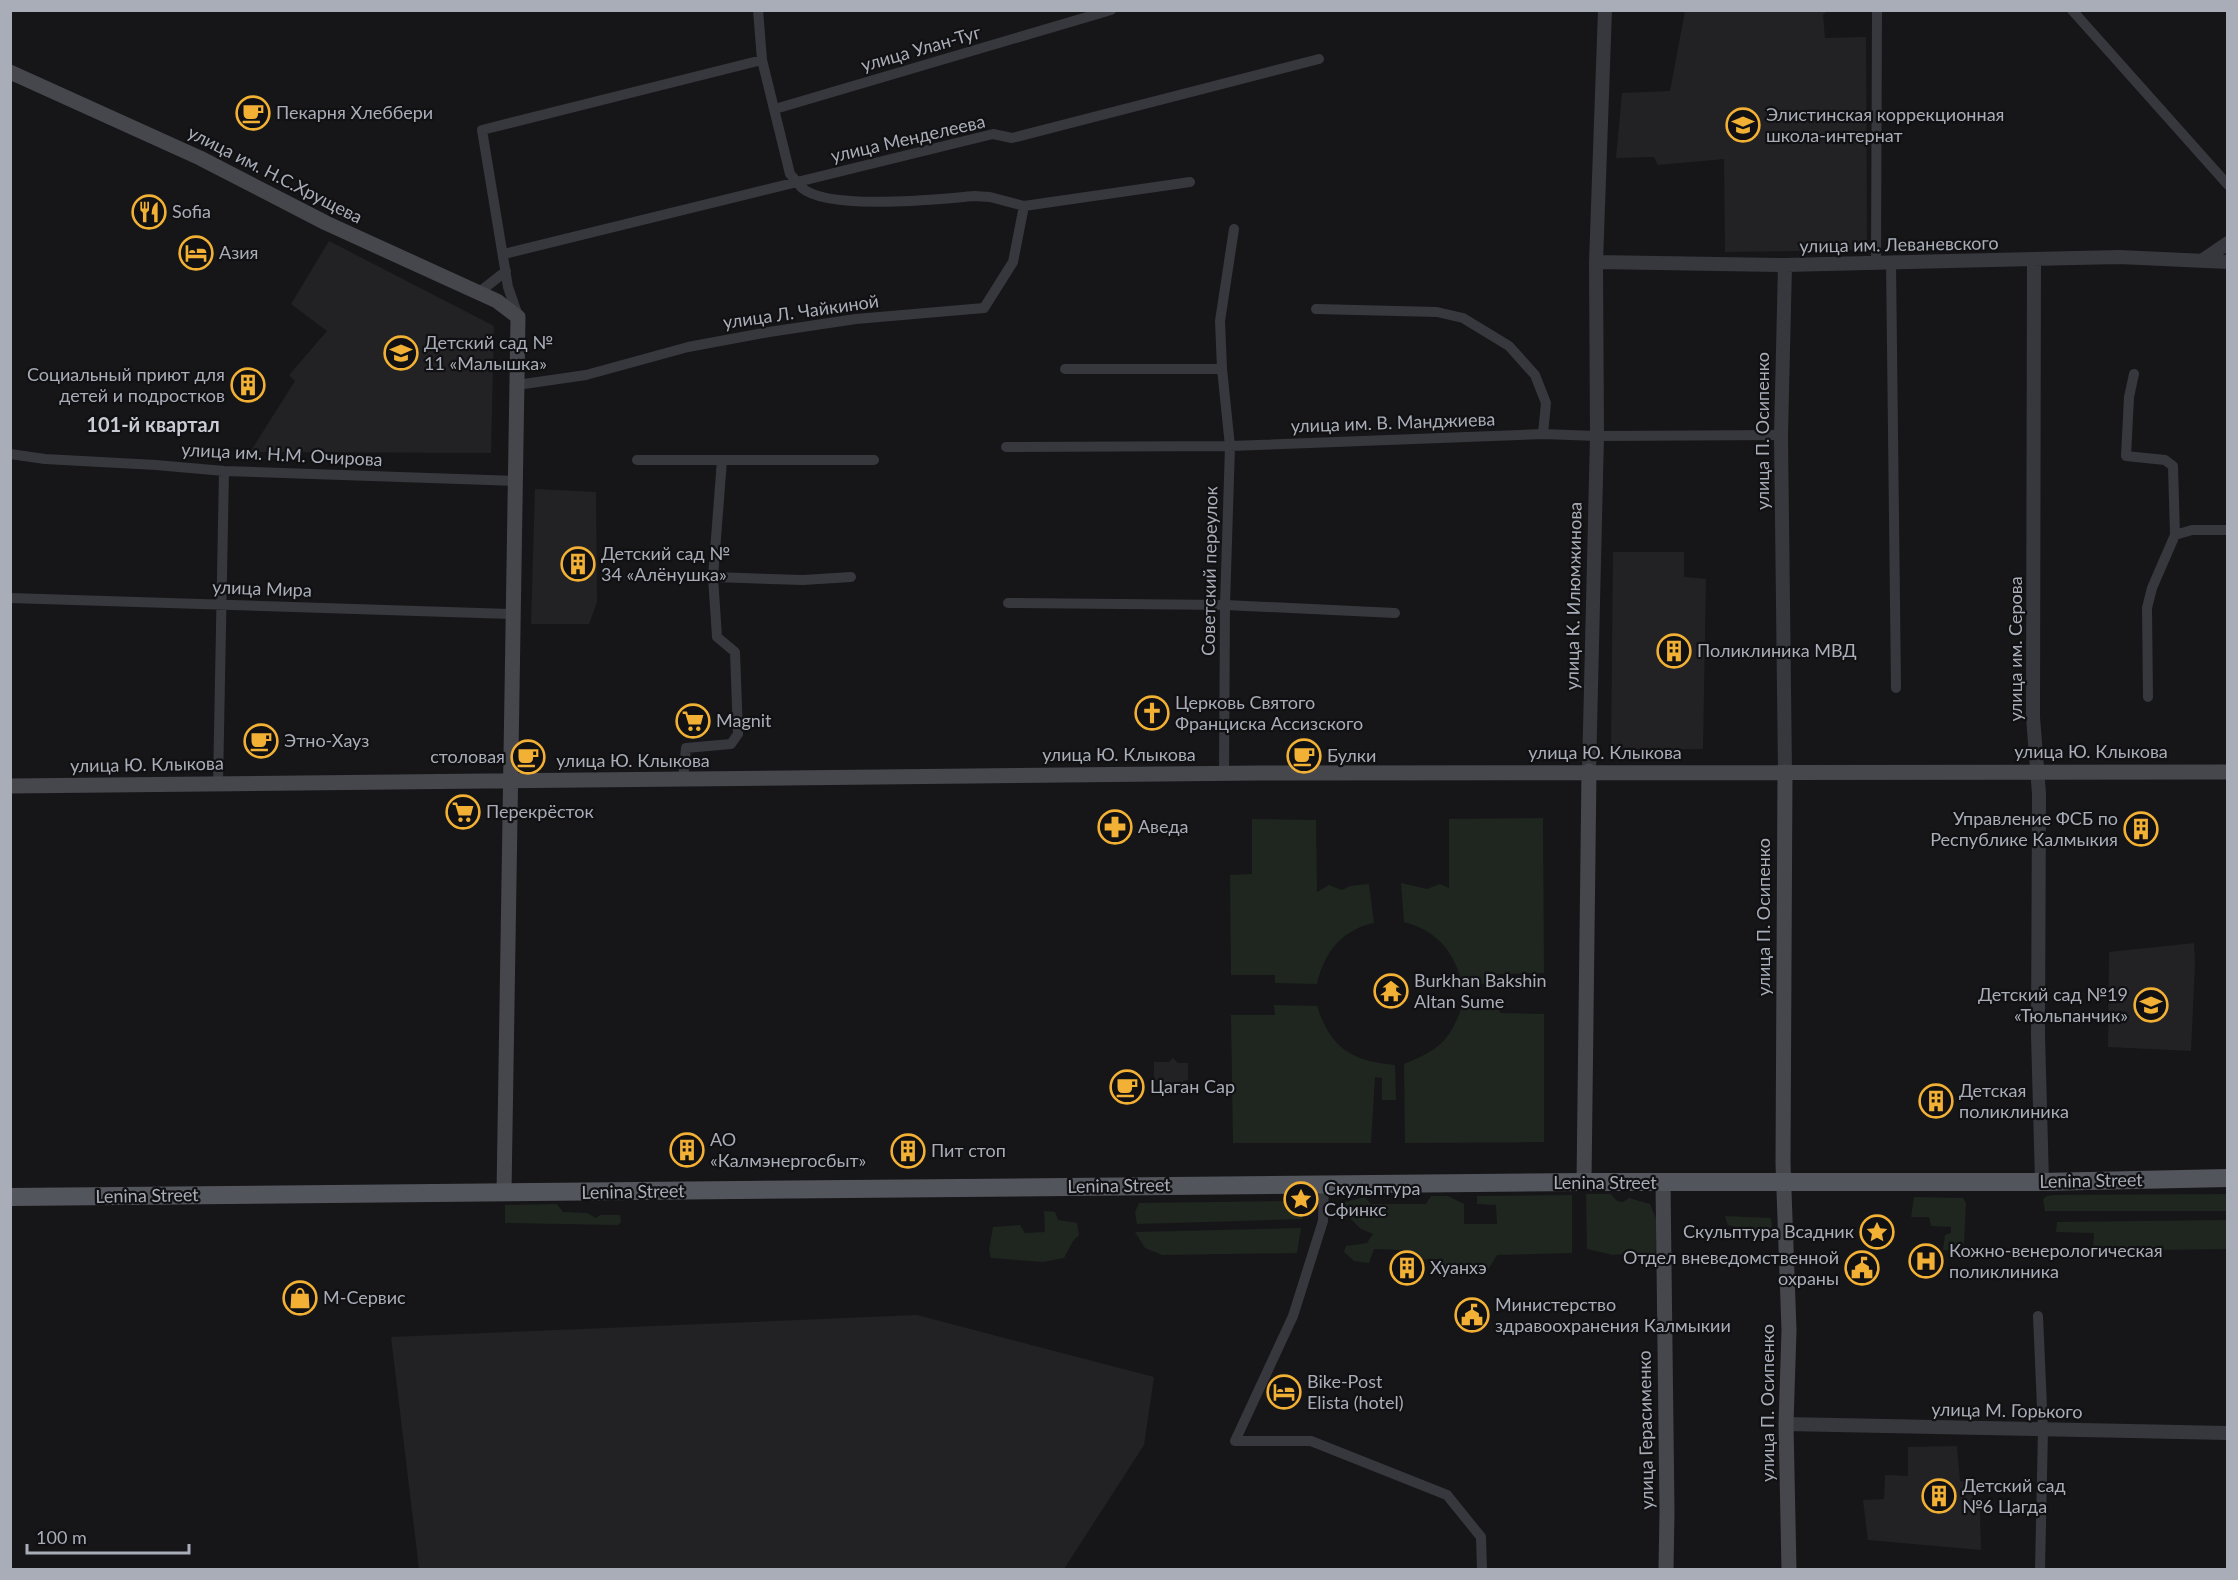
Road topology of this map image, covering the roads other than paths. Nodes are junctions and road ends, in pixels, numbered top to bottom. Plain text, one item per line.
1 (758, 10) edge
2 (1111, 10) edge
3 (1605, 10) edge
4 (1877, 10) edge
5 (2072, 10) edge
6 (1318, 59) dead end
7 (762, 60) junction
8 (10, 72) edge
9 (775, 109) junction
10 (798, 182) junction
11 (1190, 182) dead end
12 (2228, 185) edge
13 (1024, 206) junction
14 (1234, 229) dead end
15 (2228, 243) edge
16 (504, 254) junction
17 (2034, 260) junction
18 (2203, 260) junction
19 (1596, 262) junction
20 (1876, 262) junction
21 (1891, 262) junction
22 (2228, 262) edge
23 (1785, 265) junction
24 (506, 271) junction
25 (477, 294) junction
26 (1316, 309) dead end
27 (518, 317) junction
28 (1065, 369) dead end
29 (1222, 369) junction
30 (2134, 374) dead end
31 (517, 386) junction
32 (1543, 434) junction
33 (1781, 435) junction
34 (1597, 436) junction
35 (1230, 446) junction
36 (1006, 447) dead end
37 (10, 454) edge
38 (637, 460) dead end
39 (722, 460) junction
40 (874, 460) dead end
41 (224, 471) junction
42 (516, 481) junction
43 (2228, 530) edge
44 (2175, 536) junction
45 (713, 577) junction
46 (852, 577) dead end
47 (10, 598) edge
48 (1008, 603) dead end
49 (220, 605) junction
50 (1225, 605) junction
51 (1395, 613) dead end
52 (513, 614) junction
53 (1896, 688) dead end
54 (2148, 697) dead end
55 (1590, 771) junction
56 (2038, 771) junction
57 (1785, 772) junction
58 (2228, 772) edge
59 (1224, 774) junction
60 (683, 780) junction
61 (510, 781) junction
62 (218, 784) junction
63 (10, 786) edge
64 (2228, 1178) edge
65 (1584, 1182) junction
66 (1663, 1182) junction
67 (1784, 1182) junction
68 (2042, 1182) junction
69 (1324, 1185) junction
70 (504, 1194) junction
71 (10, 1197) edge
72 (2038, 1316) dead end
73 (1786, 1424) junction
74 (2043, 1430) junction
75 (2228, 1433) edge
76 (1482, 1569) edge
77 (1666, 1569) edge
78 (1789, 1569) edge
79 (2040, 1569) edge

1 - 7 street
2 - 9 street, улица Улан-Туг
3 - 19 street, улица К. Илюмжинова
4 - 20 street
5 - 12 street
6 - 10 street, улица Менделеева
7 - 9 street
7 - 16 street
8 - 25 main road, улица им. Н.С.Хрущева
9 - 10 street
10 - 13 street
10 - 16 street, улица Менделеева
11 - 13 street
13 - 31 street, улица Л. Чайкиной
14 - 29 street, Советский переулок
15 - 18 street
16 - 24 street
17 - 18 street, улица им. Леваневского
17 - 21 street, улица им. Леваневского
17 - 56 street, улица им. Серова
18 - 22 street, улица им. Леваневского
19 - 23 street, улица им. Леваневского
19 - 34 street, улица К. Илюмжинова
20 - 21 street, улица им. Леваневского
20 - 23 street, улица им. Леваневского
21 - 53 street
23 - 33 street, улица П. Осипенко
24 - 25 street
24 - 27 street
25 - 27 main road, улица им. Н.С.Хрущева
26 - 32 street
27 - 31 main road
28 - 29 street
29 - 35 street, Советский переулок
30 - 44 street
31 - 42 main road
32 - 34 street, улица им. В. Манджиева
32 - 35 street, улица им. В. Манджиева
33 - 34 street, улица им. В. Манджиева
33 - 57 street, улица П. Осипенко
34 - 55 street, улица К. Илюмжинова
35 - 36 street, улица им. В. Манджиева
35 - 50 street, Советский переулок
37 - 41 street, улица им. Н.М. Очирова
38 - 39 street
39 - 40 street
39 - 45 street
41 - 42 street, улица им. Н.М. Очирова
41 - 49 street
42 - 52 main road
43 - 44 street
44 - 54 street
45 - 46 street
45 - 60 street
47 - 49 street, улица Мира
48 - 50 street
49 - 52 street, улица Мира
49 - 62 street
50 - 51 street
50 - 59 street, Советский переулок
52 - 61 main road
55 - 57 main road, улица Ю. Клыкова
55 - 59 main road, улица Ю. Клыкова
55 - 65 main road, улица К. Илюмжинова
56 - 57 main road, улица Ю. Клыкова
56 - 58 main road, улица Ю. Клыкова
56 - 68 street, улица им. Серова
57 - 67 main road, улица П. Осипенко
59 - 60 main road, улица Ю. Клыкова
60 - 61 main road, улица Ю. Клыкова
61 - 62 main road, улица Ю. Клыкова
61 - 70 main road
62 - 63 main road, улица Ю. Клыкова
64 - 68 main road, Lenina Street
65 - 66 main road, Lenina Street
65 - 69 main road, Lenina Street
66 - 67 main road, Lenina Street
66 - 77 main road, улица Герасименко
67 - 68 main road, Lenina Street
67 - 73 main road, улица П. Осипенко
69 - 70 main road, Lenina Street
69 - 76 street
70 - 71 main road, Lenina Street
72 - 74 street
73 - 74 street, улица М. Горького
73 - 78 main road, улица П. Осипенко
74 - 75 street, улица М. Горького
74 - 79 street

